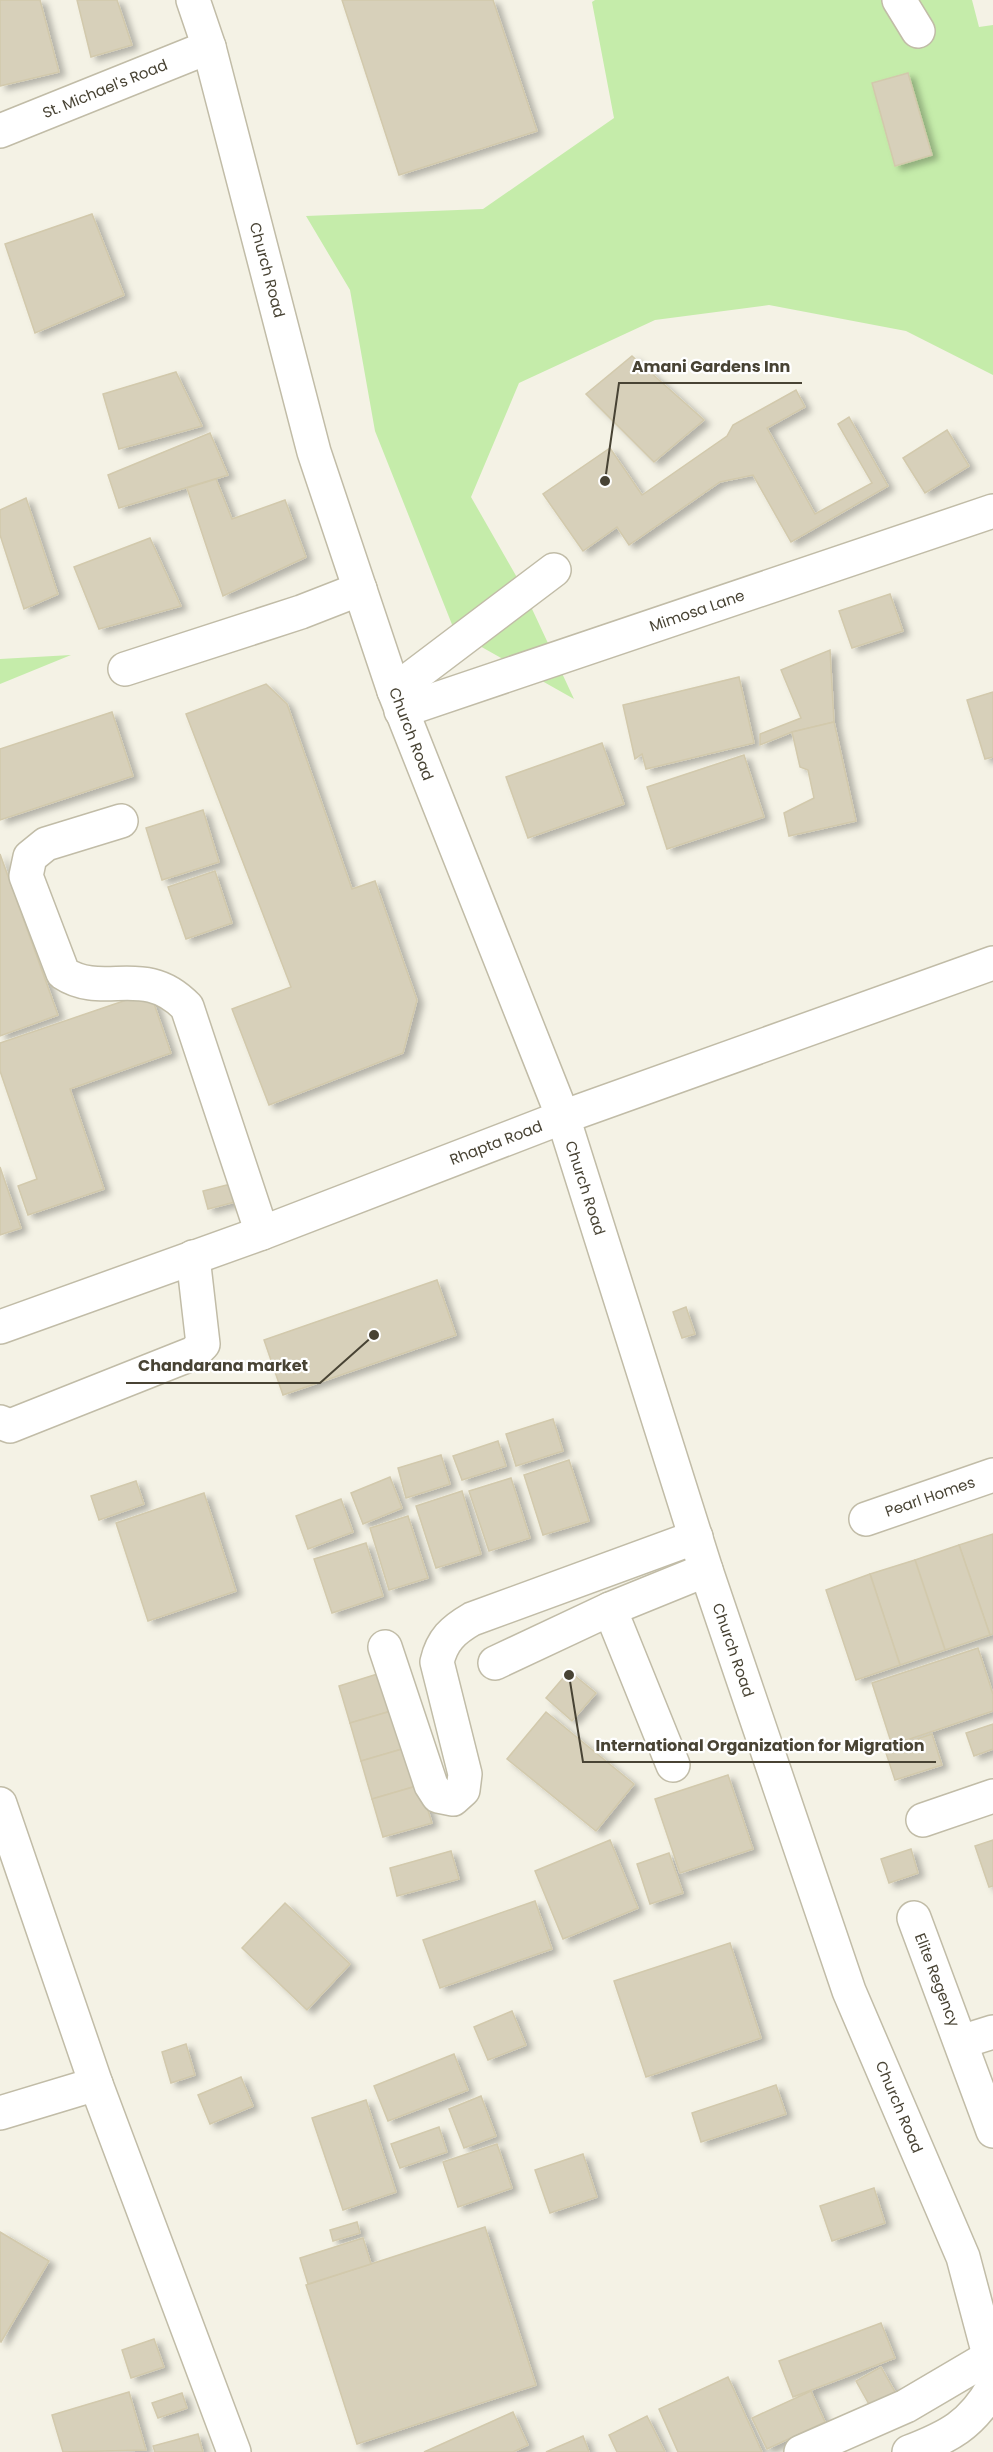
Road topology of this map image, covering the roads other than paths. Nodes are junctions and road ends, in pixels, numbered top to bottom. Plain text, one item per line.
1 (193, 0) edge
2 (899, 0) edge
3 (918, 31) dead end
4 (209, 47) junction
5 (0, 131) edge
6 (993, 512) edge
7 (554, 570) dead end
8 (360, 589) junction
9 (125, 669) dead end
10 (398, 701) junction
11 (121, 821) dead end
12 (993, 963) edge
13 (563, 1117) junction
14 (262, 1233) junction
15 (193, 1257) junction
16 (0, 1327) edge
17 (0, 1422) edge
18 (993, 1475) edge
19 (866, 1519) dead end
20 (696, 1537) junction
21 (706, 1570) junction
22 (610, 1609) junction
23 (385, 1647) dead end
24 (495, 1663) dead end
25 (673, 1765) dead end
26 (993, 1796) edge
27 (0, 1804) edge
28 (923, 1820) dead end
29 (914, 1918) dead end
30 (993, 2032) edge
31 (961, 2043) junction
32 (96, 2084) junction
33 (0, 2113) edge
34 (993, 2131) edge
35 (992, 2371) edge
36 (234, 2452) edge
37 (801, 2452) edge
38 (909, 2452) edge

1 - 4 street, Church Road
2 - 3 street
4 - 5 street, St. Michael's Road
4 - 8 street, Church Road
6 - 10 street, Mimosa Lane
7 - 10 street
8 - 9 street
8 - 10 street, Church Road
10 - 13 street, Church Road
11 - 14 street
12 - 13 street, Rhapta Road
13 - 14 street, Rhapta Road
13 - 20 street, Church Road
14 - 15 street, Rhapta Road
15 - 16 street, Rhapta Road
15 - 17 street
18 - 19 street, Pearl Homes
20 - 21 street, Church Road
20 - 23 street
21 - 22 street
21 - 35 street, Church Road
22 - 24 street
22 - 25 street
26 - 28 street
27 - 32 street
29 - 31 street, Elite Regency
30 - 31 street, Elite Regency
31 - 34 street, Elite Regency
32 - 33 street
32 - 36 street
35 - 37 street
35 - 38 street

